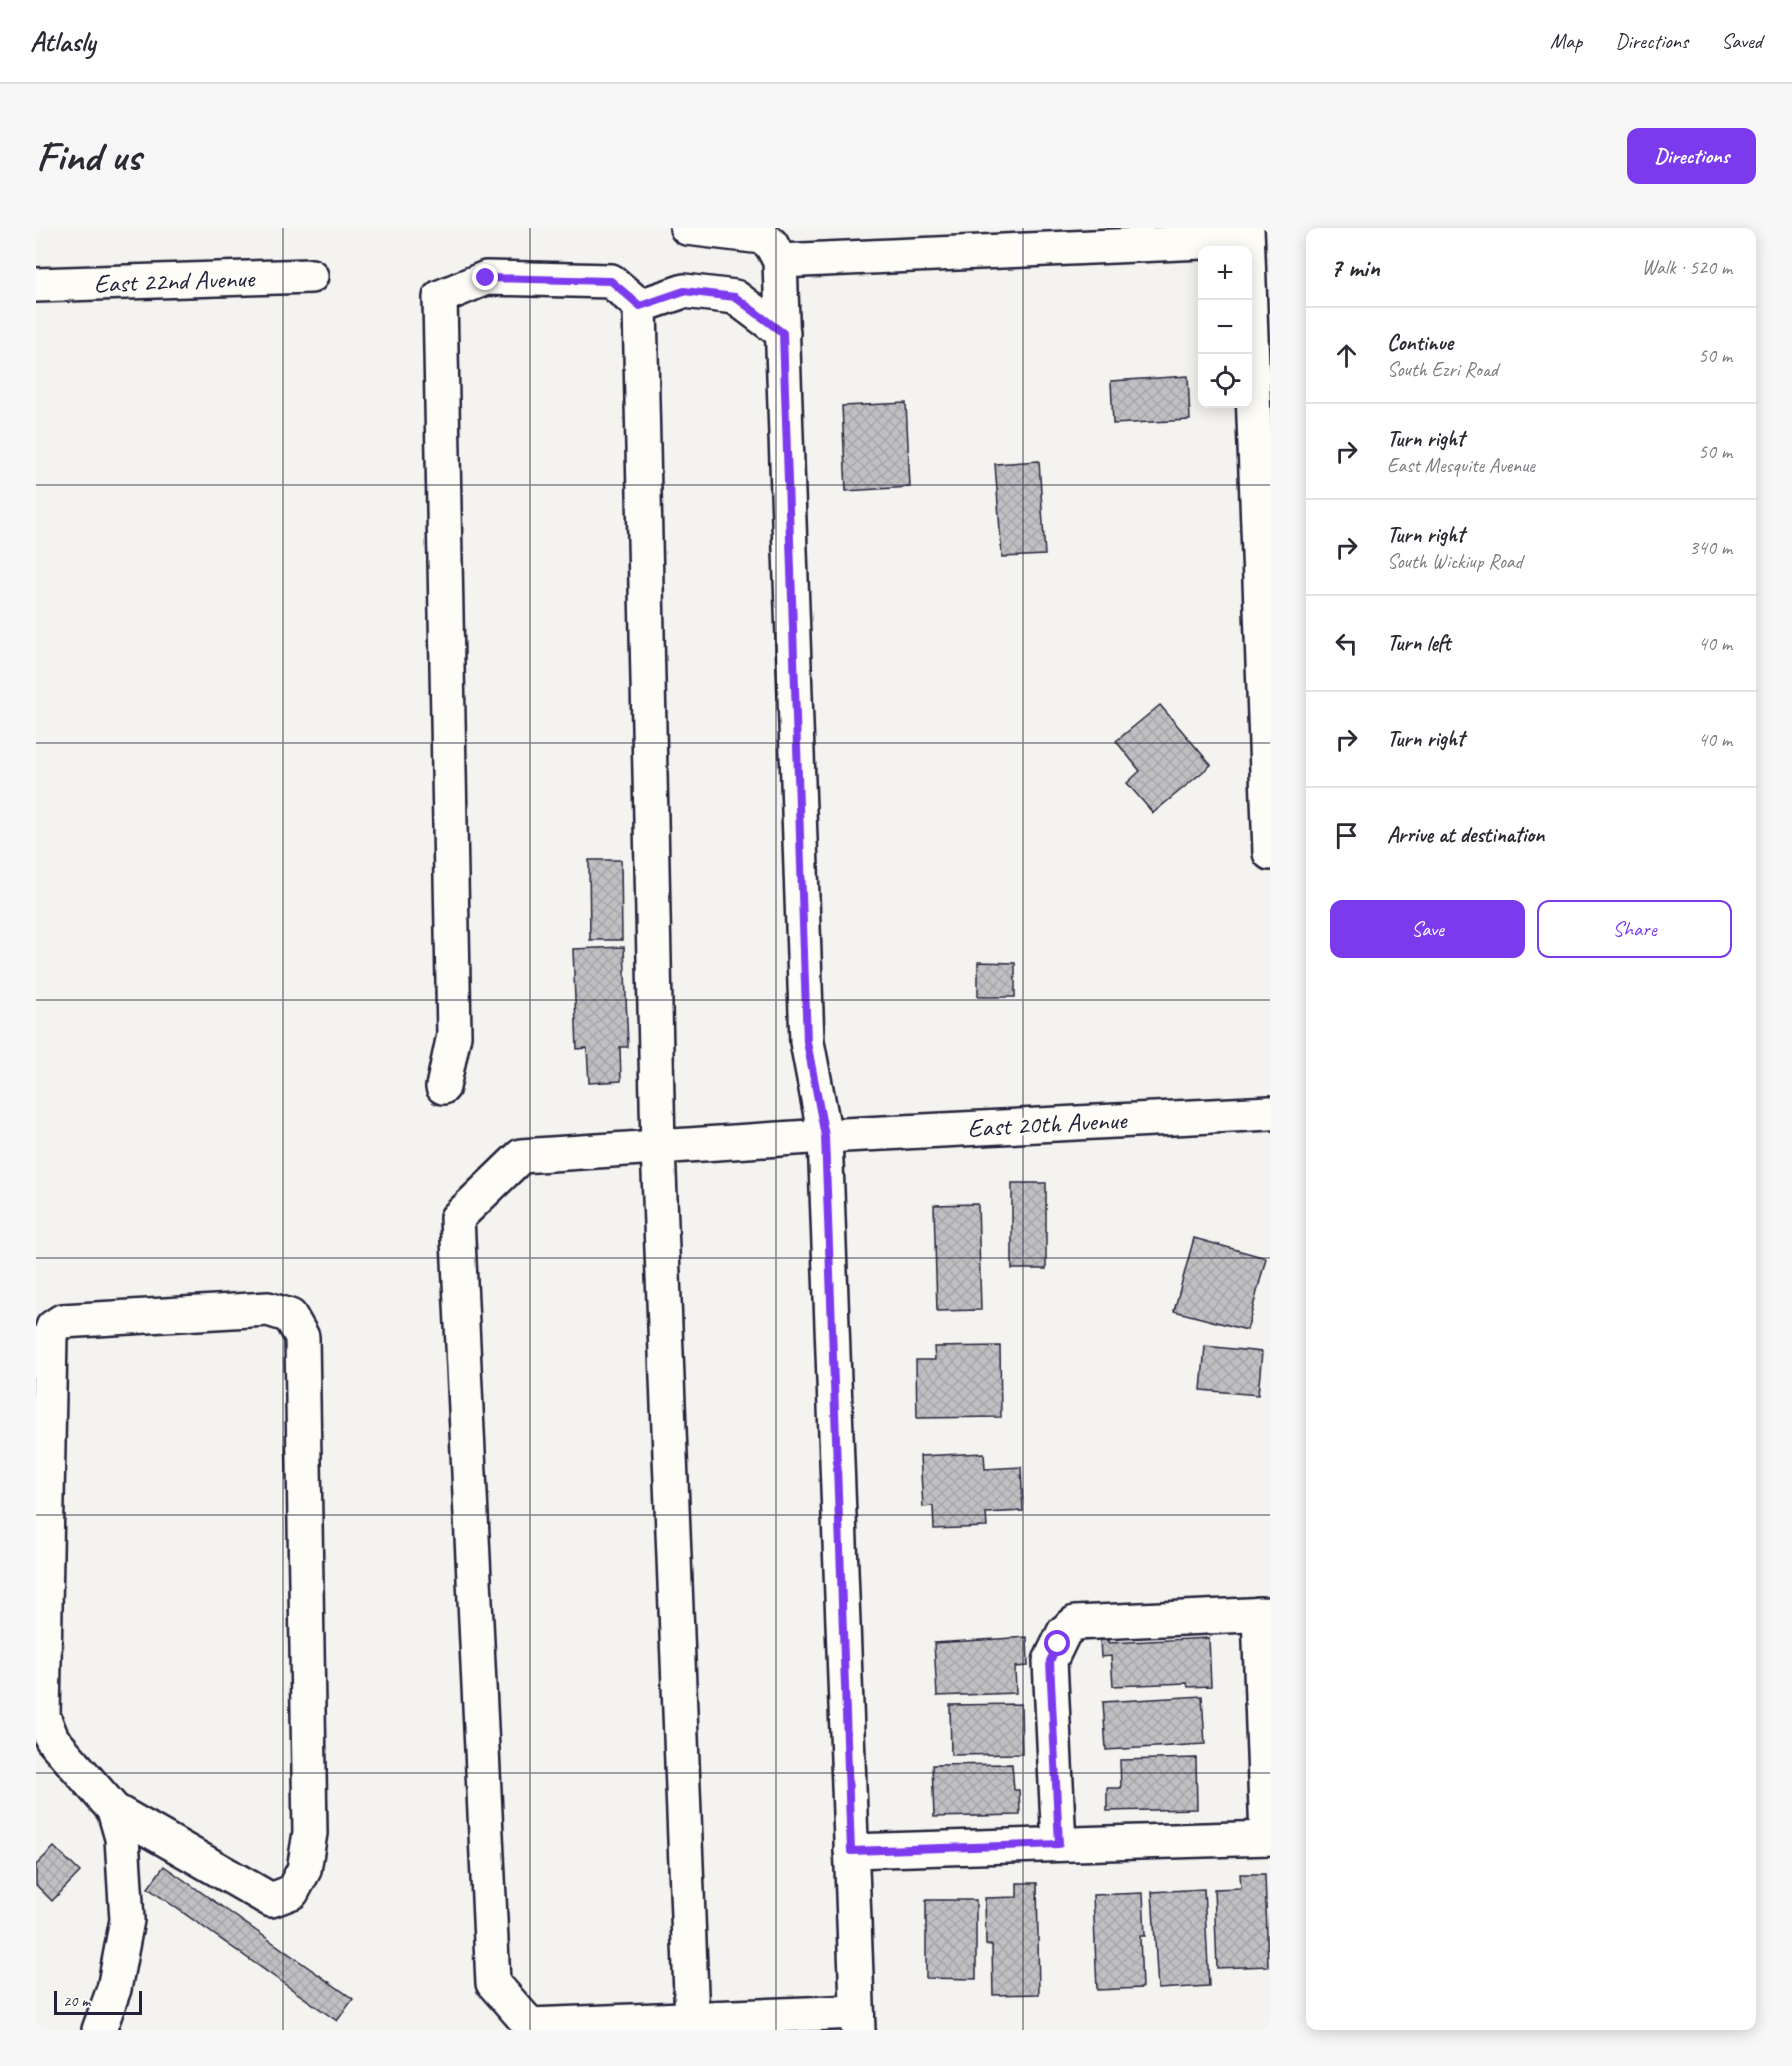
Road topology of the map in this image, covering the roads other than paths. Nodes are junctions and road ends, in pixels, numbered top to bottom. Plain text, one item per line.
1 (687, 228) edge
2 (1247, 234) edge
3 (780, 261) junction
4 (311, 276) dead end
5 (36, 285) edge
6 (640, 306) junction
7 (783, 333) junction
8 (1270, 853) edge
9 (443, 1088) dead end
10 (1270, 1113) edge
11 (825, 1136) junction
12 (658, 1147) junction
13 (1265, 1614) edge
14 (114, 1810) junction
15 (1269, 1838) edge
16 (1059, 1844) junction
17 (851, 1851) junction
18 (692, 2019) junction
19 (858, 2021) edge
20 (99, 2030) edge

1 - 3 street
2 - 3 street
2 - 8 street
3 - 7 street
4 - 5 street, East 22nd Avenue
6 - 7 street
6 - 9 street
6 - 12 street
7 - 11 street
10 - 11 street, East 20th Avenue
11 - 12 street, East 20th Avenue
11 - 17 street
12 - 18 street
12 - 18 street, East 20th Avenue
13 - 15 street
13 - 16 street
14 - 14 street
14 - 20 street
15 - 16 street
16 - 17 street
17 - 19 street
18 - 19 street

